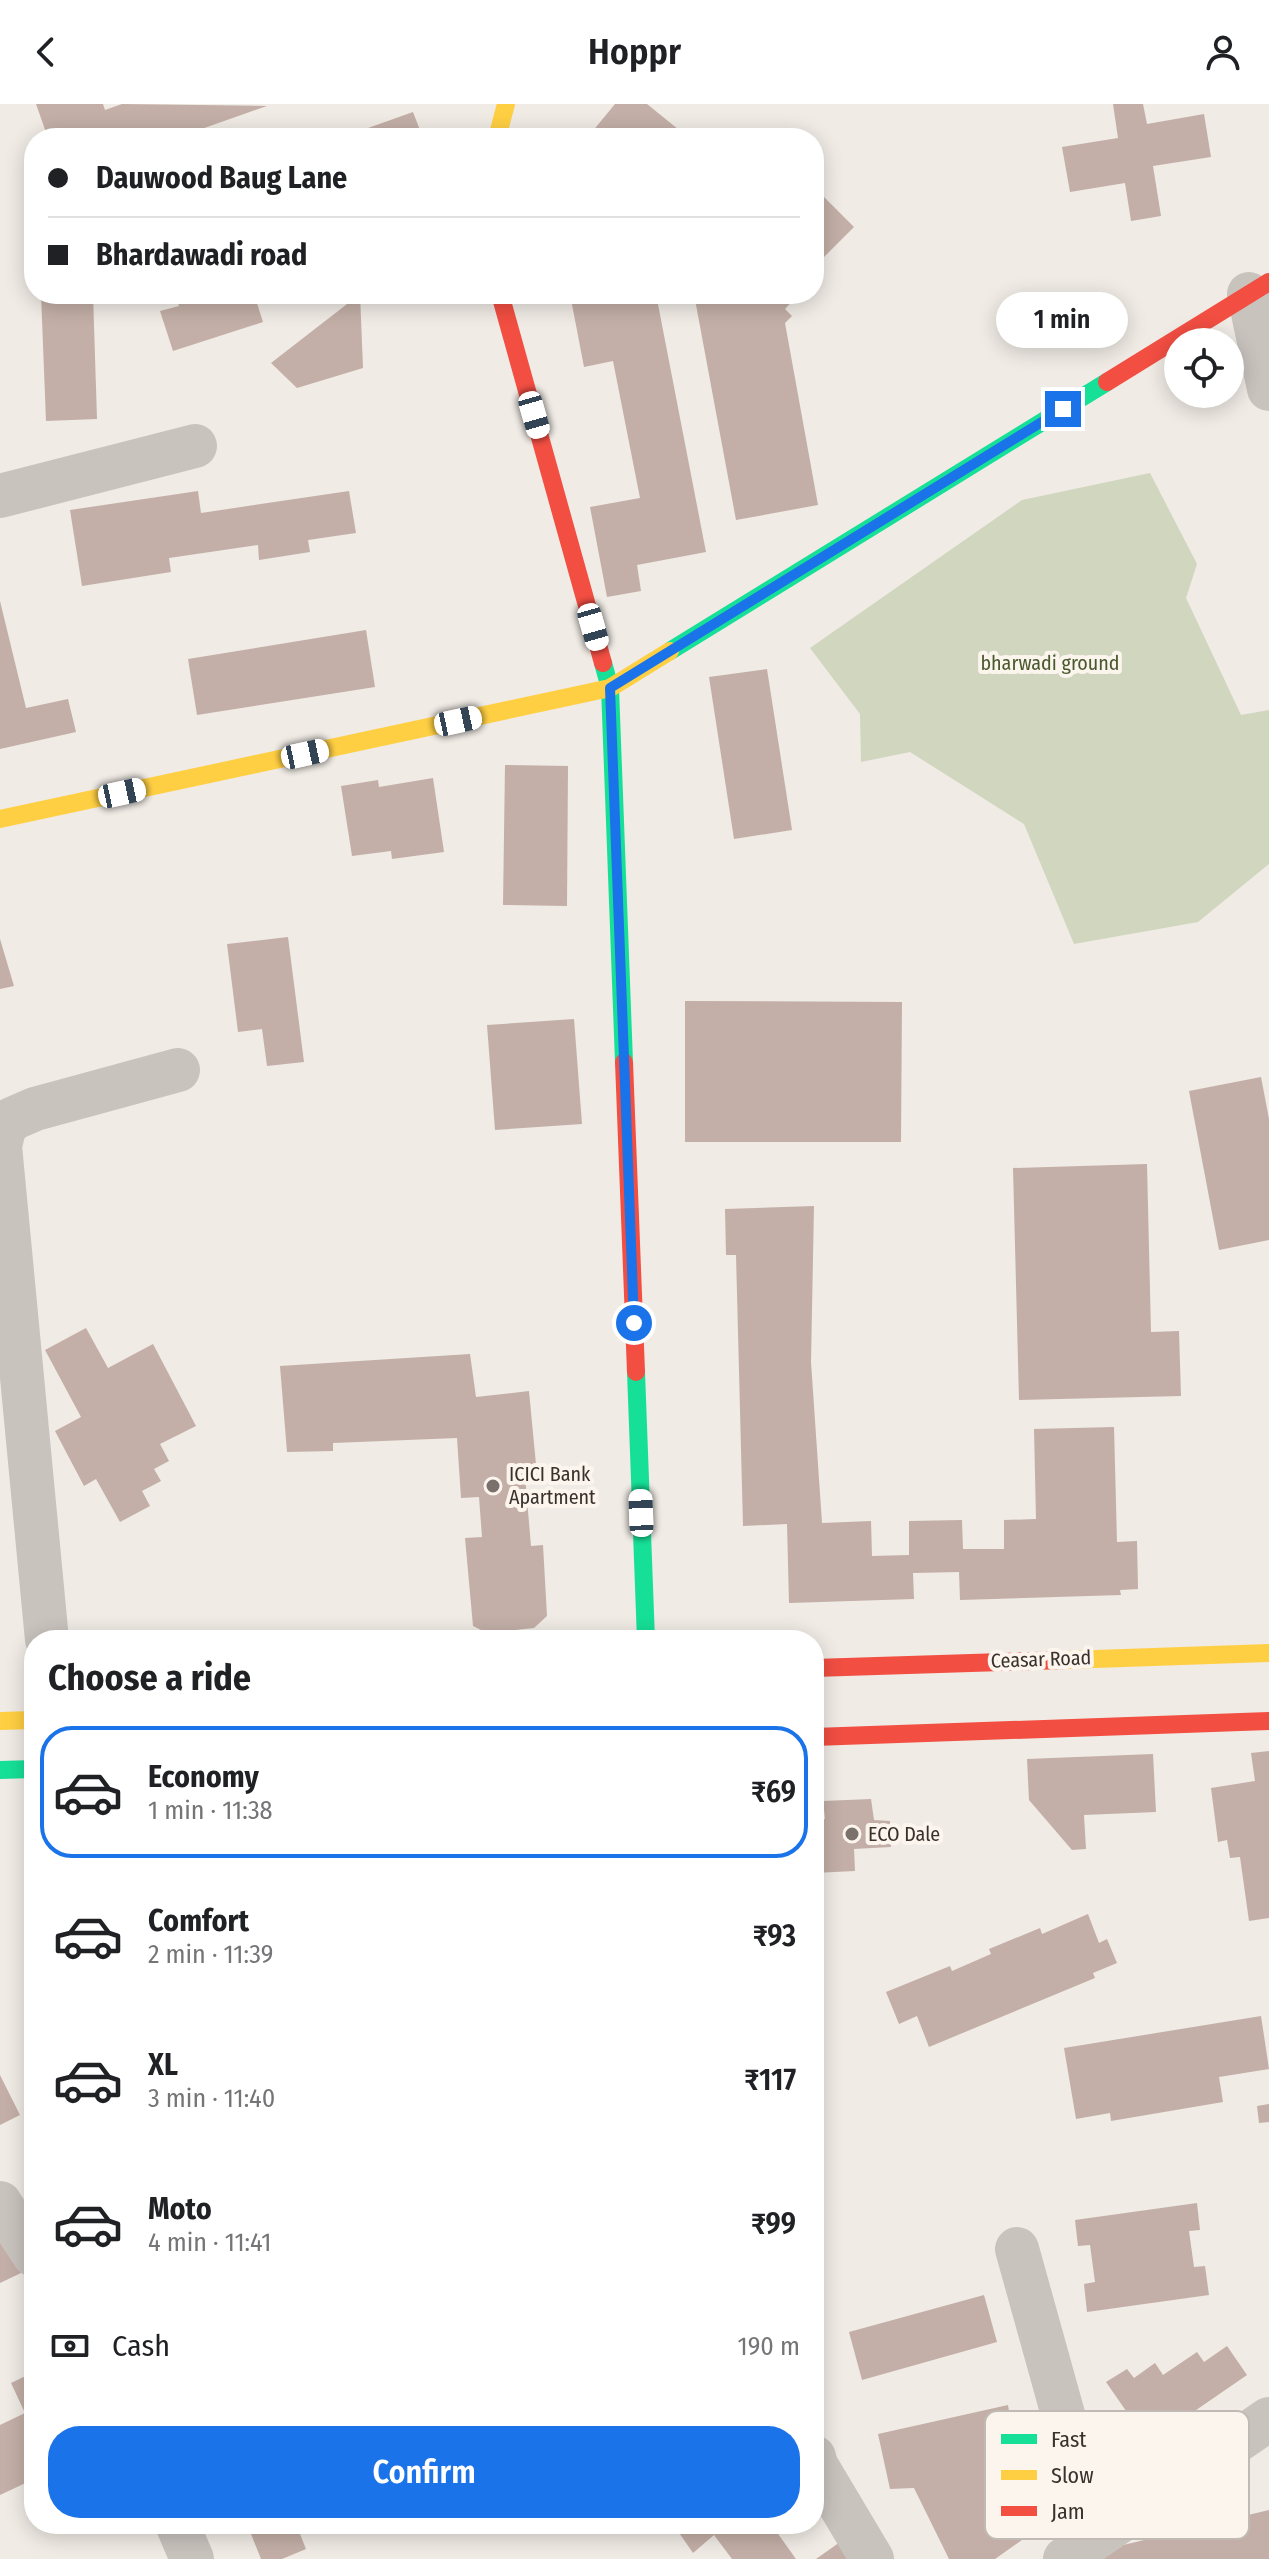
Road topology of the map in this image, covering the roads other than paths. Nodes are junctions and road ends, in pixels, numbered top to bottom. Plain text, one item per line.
1 (506, 104) edge
2 (500, 128) edge
3 (1259, 288) edge
4 (503, 304) edge
5 (1269, 389) edge
6 (195, 446) dead end
7 (0, 496) edge
8 (610, 688) junction
9 (0, 819) edge
10 (178, 1070) dead end
11 (46, 1630) edge
12 (646, 1630) edge
13 (1269, 1653) edge
14 (824, 1668) edge
15 (24, 1720) edge
16 (0, 1721) edge
17 (1269, 1721) edge
18 (824, 1737) edge
19 (24, 1769) edge
20 (0, 1770) edge
21 (0, 2203) edge
22 (24, 2240) edge
23 (1017, 2249) dead end
24 (1062, 2411) edge
25 (1269, 2419) edge
26 (1249, 2433) edge
27 (824, 2478) edge
28 (181, 2534) edge
29 (1095, 2539) edge
30 (192, 2559) edge
31 (872, 2559) edge
32 (1065, 2559) edge

1 - 2 street
3 - 5 street
3 - 8 street
4 - 8 street
6 - 7 street
8 - 9 street
8 - 12 street
10 - 11 street
13 - 14 street, Ceasar Road
15 - 16 street
17 - 18 street
19 - 20 street
21 - 22 street
23 - 24 street
25 - 26 street
27 - 31 street
28 - 30 street
29 - 32 street

